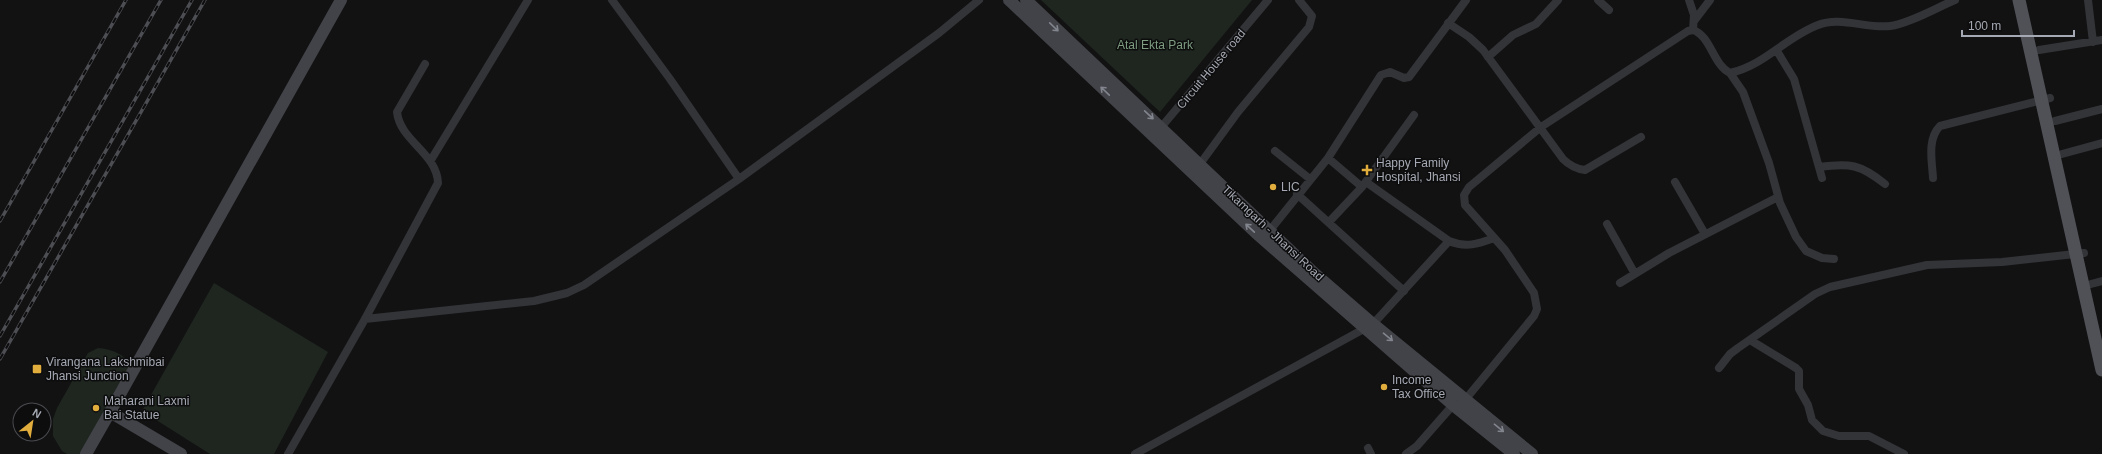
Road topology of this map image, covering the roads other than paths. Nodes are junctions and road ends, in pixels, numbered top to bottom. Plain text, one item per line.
1 (341, 0) edge
2 (528, 0) edge
3 (612, 0) edge
4 (979, 0) edge
5 (1009, 0) edge
6 (1026, 0) edge
7 (1268, 0) edge
8 (1299, 0) edge
9 (1466, 0) edge
10 (1558, 0) edge
11 (1598, 0) edge
12 (1689, 0) edge
13 (1710, 0) edge
14 (1955, 0) edge
15 (2019, 0) edge
16 (2028, 0) edge
17 (2088, 0) edge
18 (1610, 10) dead end
19 (1694, 21) junction
20 (1448, 23) junction
21 (1693, 30) junction
22 (2102, 40) edge
23 (2093, 42) junction
24 (2039, 50) junction
25 (1777, 51) junction
26 (1488, 57) junction
27 (425, 64) dead end
28 (1730, 73) junction
29 (2045, 99) junction
30 (2102, 109) edge
31 (1414, 115) dead end
32 (2055, 121) junction
33 (1162, 127) junction
34 (1541, 127) junction
35 (1641, 137) dead end
36 (1153, 138) junction
37 (2102, 143) edge
38 (1275, 151) dead end
39 (2062, 154) junction
40 (1328, 158) junction
41 (431, 160) junction
42 (1200, 164) junction
43 (1819, 167) junction
44 (1822, 178) dead end
45 (1933, 178) dead end
46 (739, 179) junction
47 (1310, 179) junction
48 (1675, 182) dead end
49 (1364, 184) junction
50 (1885, 184) dead end
51 (1297, 194) junction
52 (1778, 197) junction
53 (1328, 222) junction
54 (1607, 224) dead end
55 (1705, 234) junction
56 (1266, 235) junction
57 (1494, 238) junction
58 (1450, 241) junction
59 (2080, 253) junction
60 (1834, 259) dead end
61 (1635, 274) junction
62 (2096, 282) edge
63 (1620, 283) dead end
64 (1404, 291) junction
65 (366, 319) junction
66 (1369, 327) junction
67 (2102, 336) edge
68 (1750, 340) junction
69 (1719, 368) dead end
70 (2102, 370) edge
71 (1465, 400) junction
72 (1453, 405) junction
73 (110, 412) junction
74 (1477, 418) junction
75 (86, 454) edge
76 (181, 454) edge
77 (288, 454) edge
78 (1135, 454) edge
79 (1406, 454) edge
80 (1514, 454) edge
81 (1532, 454) edge
82 (1904, 454) edge

1 - 73 street
2 - 41 street
3 - 46 street
4 - 46 street
36 -> 5 street, Tikamgarh - Jhansi Road
6 -> 33 street, Tikamgarh - Jhansi Road
7 - 33 street, Circuit House road
8 - 42 street
9 - 20 street
10 - 26 street
11 - 18 street
12 - 19 street
13 - 19 street
14 - 25 street
15 - 29 main road
16 - 24 main road
17 - 23 street
19 - 21 street
20 - 26 street
20 - 40 street
21 - 28 street
21 - 34 street
22 - 23 street
23 - 24 street
24 - 29 main road
25 - 28 street
25 - 43 street
26 - 34 street
27 - 41 street
28 - 52 street
29 - 32 main road
29 - 45 street
29 - 59 main road
30 - 32 street
31 - 49 street
32 - 39 main road
33 - 36 street, Circuit House road
33 - 42 street, Tikamgarh - Jhansi Road
34 - 35 street
34 - 57 street
56 -> 36 street, Tikamgarh - Jhansi Road
37 - 39 street
38 - 47 street
39 - 59 main road
40 - 47 street
40 - 49 street
41 - 65 street
42 - 56 street, Tikamgarh - Jhansi Road
43 - 44 street
43 - 50 street
46 - 65 street
47 - 51 street
48 - 55 street
49 - 53 street
49 - 58 street
51 - 53 street
51 - 56 street
52 - 55 street
52 - 60 street
53 - 64 street
54 - 61 street
55 - 61 street
56 - 66 street, Tikamgarh - Jhansi Road
57 - 58 street
57 - 71 street
58 - 64 street
59 - 62 main road
59 - 68 street
59 - 70 main road
61 - 63 street
62 - 67 main road
64 - 66 street
65 - 77 street
66 -> 71 street, Tikamgarh - Jhansi Road
66 - 72 street, Tikamgarh - Jhansi Road
66 - 78 street
68 - 69 street
68 - 82 street
71 - 74 street, Tikamgarh - Jhansi Road
72 - 74 street, Tikamgarh - Jhansi Road
72 - 79 street
73 - 75 street
73 - 76 street
74 - 80 street, Tikamgarh - Jhansi Road
74 -> 81 street, Tikamgarh - Jhansi Road

